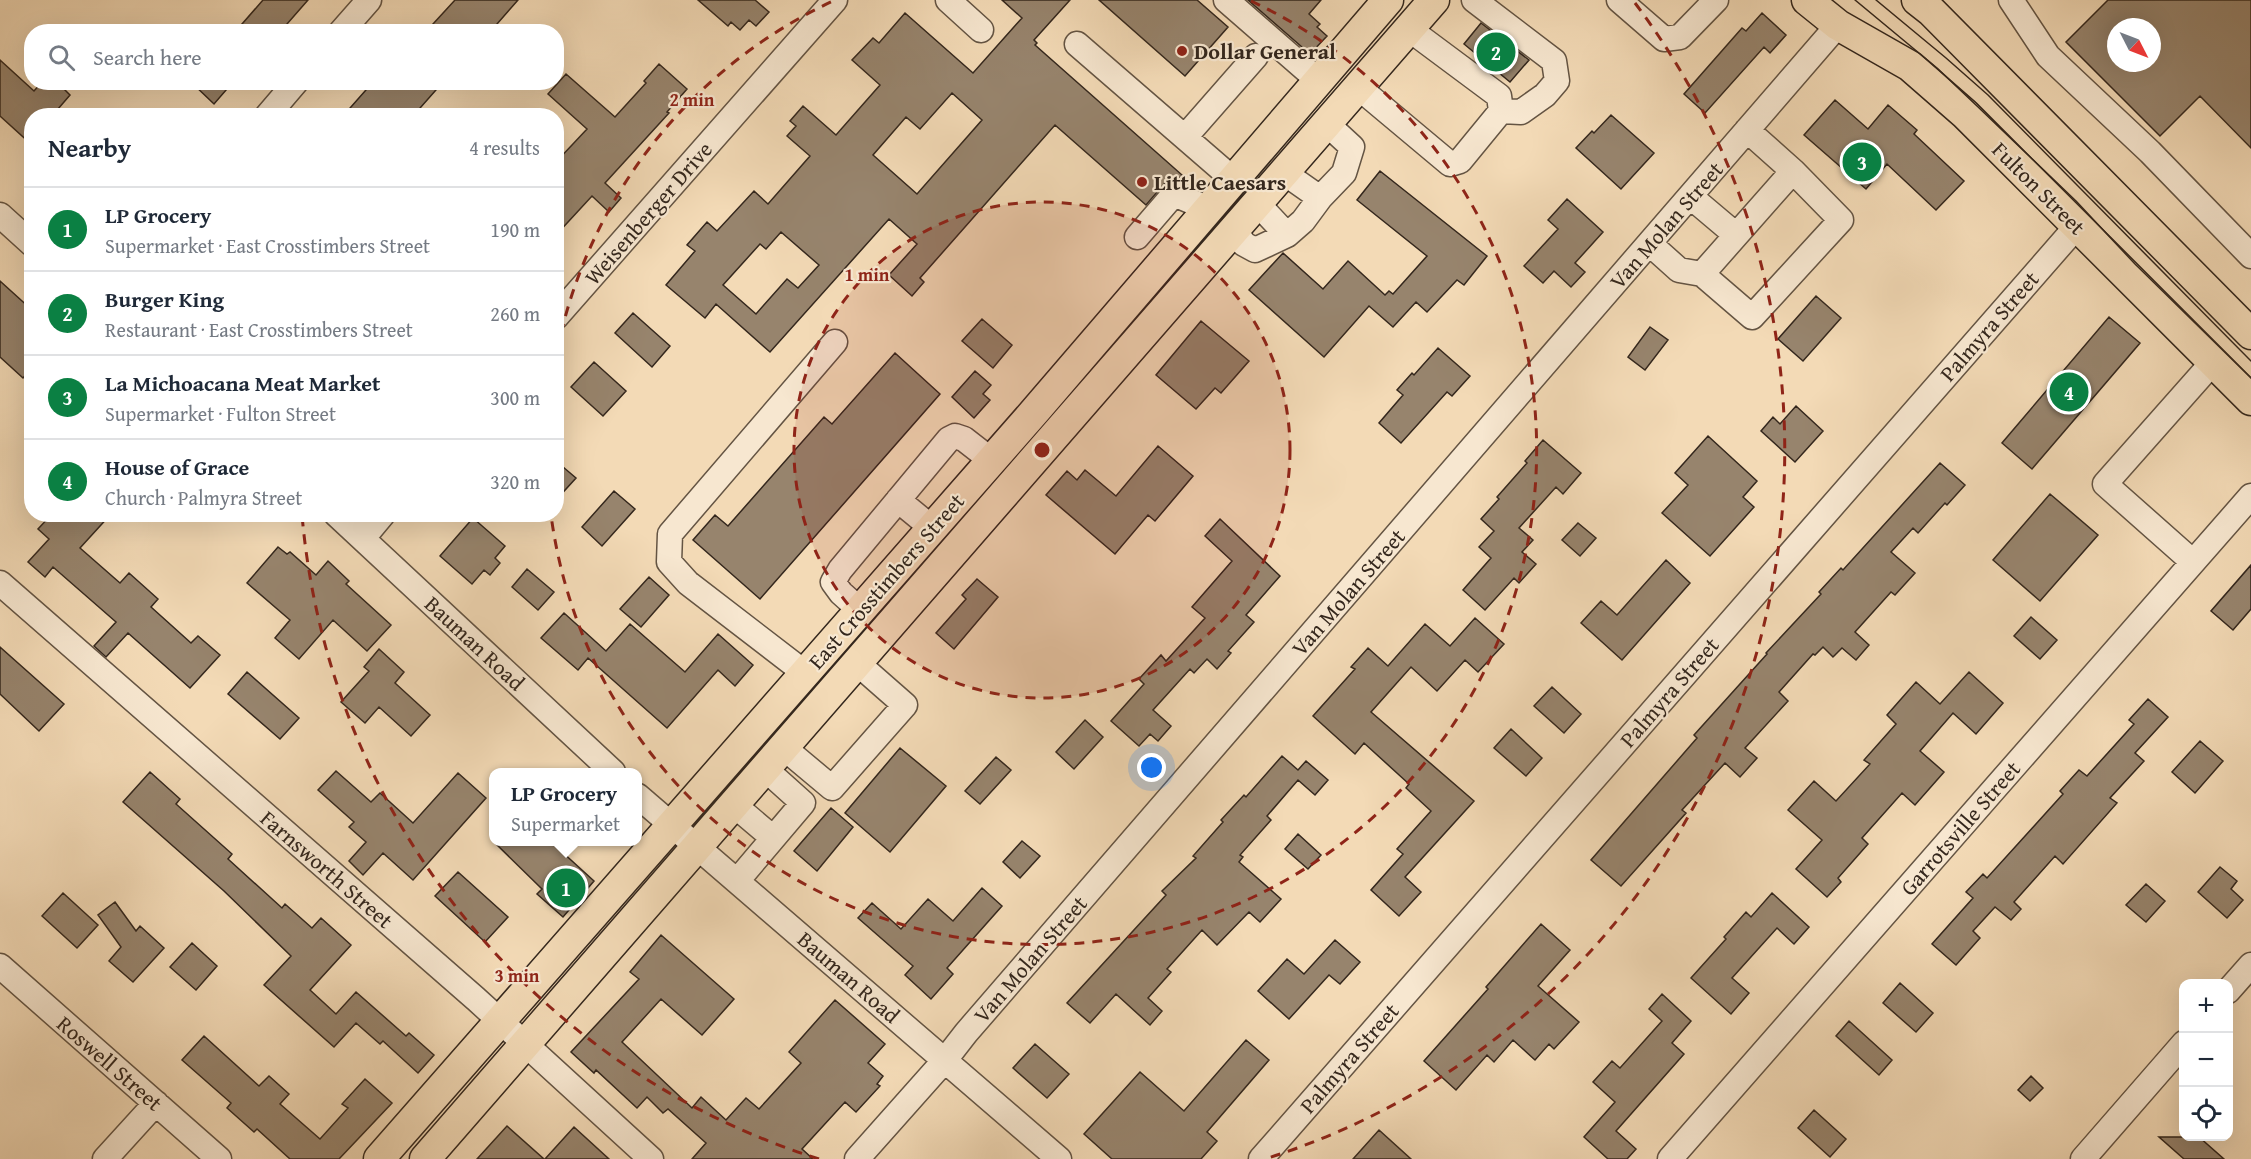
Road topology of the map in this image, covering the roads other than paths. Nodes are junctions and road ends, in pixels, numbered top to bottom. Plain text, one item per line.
1 (369, 0) edge
2 (835, 0) edge
3 (948, 0) edge
4 (1226, 0) edge
5 (1434, 0) edge
6 (1474, 0) edge
7 (1619, 0) edge
8 (1716, 0) edge
9 (1807, 0) edge
10 (1917, 0) edge
11 (2011, 0) edge
12 (1386, 3) edge
13 (348, 24) edge
14 (1838, 24) junction
15 (1409, 29) junction
16 (981, 30) dead end
17 (1077, 44) dead end
18 (1256, 56) dead end
19 (1319, 81) junction
20 (1358, 87) junction
21 (289, 90) edge
22 (274, 108) edge
23 (1501, 111) junction
24 (1326, 123) junction
25 (1747, 130) junction
26 (1185, 137) junction
27 (1793, 171) junction
28 (1283, 172) junction
29 (1234, 180) junction
30 (1690, 196) junction
31 (1320, 198) junction
32 (1257, 203) junction
33 (1209, 209) junction
34 (0, 215) edge
35 (2077, 226) junction
36 (1234, 229) junction
37 (1287, 235) junction
38 (1736, 235) junction
39 (24, 237) edge
40 (1137, 237) dead end
41 (1650, 244) junction
42 (2251, 256) edge
43 (1702, 274) junction
44 (564, 308) edge
45 (2247, 323) edge
46 (835, 342) dead end
47 (2213, 362) junction
48 (2251, 400) edge
49 (1035, 411) junction
50 (1056, 433) junction
51 (992, 460) junction
52 (2251, 496) edge
53 (898, 500) junction
54 (345, 522) edge
55 (376, 522) edge
56 (932, 528) junction
57 (363, 538) junction
58 (2193, 562) junction
59 (0, 584) edge
60 (860, 610) junction
61 (884, 631) junction
62 (856, 662) junction
63 (805, 673) junction
64 (774, 757) junction
65 (609, 768) edge
66 (642, 800) edge
67 (733, 804) junction
68 (671, 826) junction
69 (773, 838) junction
70 (696, 848) junction
71 (737, 880) junction
72 (2251, 965) edge
73 (0, 966) edge
74 (2233, 986) edge
75 (500, 1021) junction
76 (526, 1045) junction
77 (2179, 1049) edge
78 (945, 1060) junction
79 (156, 1103) junction
80 (1030, 1135) junction
81 (105, 1159) edge
82 (219, 1159) edge
83 (379, 1159) edge
84 (425, 1159) edge
85 (651, 1159) edge
86 (857, 1159) edge
87 (1029, 1159) edge
88 (1059, 1159) edge
89 (1261, 1159) edge
90 (1670, 1159) edge
91 (2082, 1159) edge

1 - 13 street
2 - 44 street, Weisenberger Drive
3 - 16 street
4 - 19 street
5 - 15 main road, East Crosstimbers Street
6 - 23 street
7 - 8 street
9 - 14 main road, Fulton Street
10 - 45 main road, Fulton Street
11 - 42 street
12 - 15 main road
12 - 19 main road, East Crosstimbers Street
14 - 25 street, Van Molan Street
14 - 35 main road, Fulton Street
15 - 20 main road, East Crosstimbers Street
15 - 23 street
17 - 26 street
18 - 26 street
19 - 29 main road, East Crosstimbers Street
20 - 23 street
20 - 24 main road, East Crosstimbers Street
21 - 22 street
24 - 28 main road, East Crosstimbers Street
24 - 31 street
25 - 27 street
25 - 30 street, Van Molan Street
26 - 29 street
27 - 38 street
27 - 43 street
28 - 31 street
28 - 32 main road, East Crosstimbers Street
29 - 33 main road, East Crosstimbers Street
30 - 38 street
30 - 41 street, Van Molan Street
31 - 37 street
32 - 36 main road, East Crosstimbers Street
32 - 37 street
33 - 36 main road
33 - 40 street
33 - 49 main road, East Crosstimbers Street
34 - 39 street
35 - 47 main road, Fulton Street
35 - 89 street, Palmyra Street
36 - 37 street
36 - 50 main road, East Crosstimbers Street
38 - 43 street
41 - 43 street
41 - 78 street, Van Molan Street
46 - 63 street
47 - 48 main road, Fulton Street
47 - 58 street
49 - 50 main road
49 - 51 main road, East Crosstimbers Street
50 - 61 main road, East Crosstimbers Street
51 - 53 street
51 - 56 main road, East Crosstimbers Street
52 - 58 street, Garrotsville Street
53 - 56 street
53 - 60 street
54 - 57 street, Bauman Road
55 - 57 street
56 - 60 main road, East Crosstimbers Street
57 - 65 street, Bauman Road
58 - 90 street, Garrotsville Street
59 - 75 street, Farnsworth Street
60 - 61 main road
60 - 63 main road, East Crosstimbers Street
61 - 62 main road, East Crosstimbers Street
62 - 64 main road, East Crosstimbers Street
62 - 64 street
63 - 68 main road, East Crosstimbers Street
64 - 67 main road, East Crosstimbers Street
64 - 69 street
66 - 68 street, Bauman Road
67 - 69 street
67 - 70 main road, East Crosstimbers Street
68 - 70 street, Bauman Road
68 - 75 main road, East Crosstimbers Street
69 - 71 street
70 - 71 street, Bauman Road
70 - 76 main road, East Crosstimbers Street
71 - 78 street, Bauman Road
72 - 74 street
73 - 79 street, Roswell Street
75 - 76 street, Farnsworth Street
75 - 83 main road, East Crosstimbers Street
76 - 84 main road, East Crosstimbers Street
76 - 85 street, Farnsworth Street
77 - 91 street
78 - 80 street, Bauman Road
78 - 86 street, Van Molan Street
79 - 81 street
79 - 82 street, Roswell Street
80 - 87 street
80 - 88 street, Bauman Road

